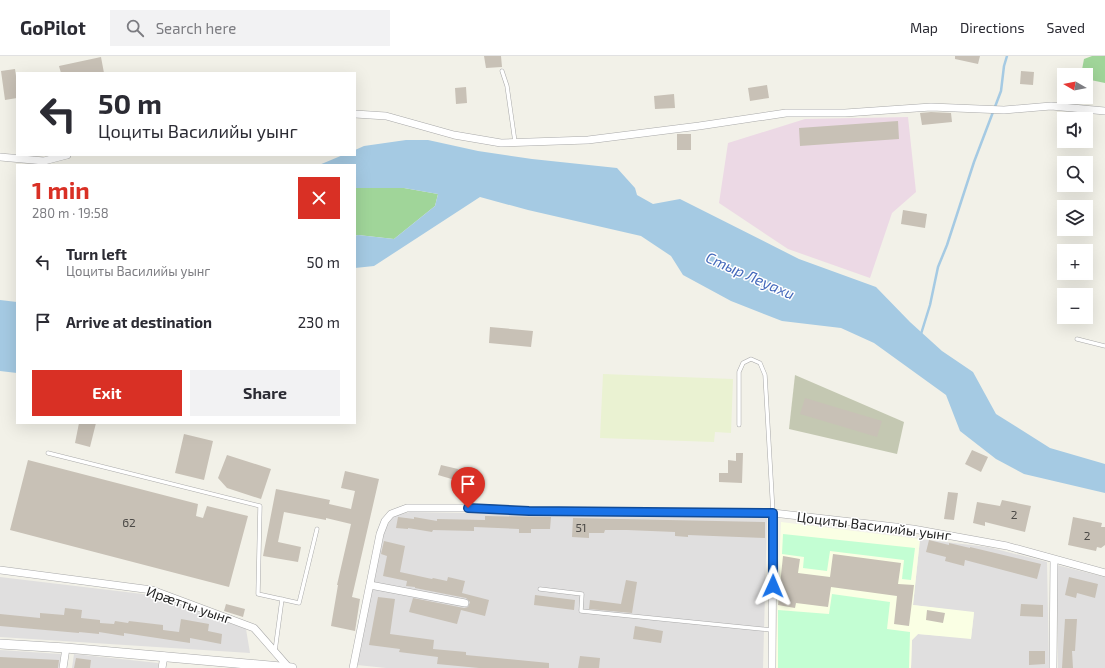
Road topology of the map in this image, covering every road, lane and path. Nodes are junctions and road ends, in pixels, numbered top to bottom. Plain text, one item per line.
1 (502, 71) dead end
2 (1105, 111) edge
3 (356, 114) edge
4 (515, 143) junction
5 (63, 156) edge
6 (0, 157) edge
7 (1077, 339) dead end
8 (1105, 346) edge
9 (739, 424) dead end
10 (48, 453) dead end
11 (773, 513) junction
12 (317, 529) dead end
13 (1054, 560) junction
14 (0, 570) edge
15 (1105, 573) edge
16 (370, 585) junction
17 (540, 589) dead end
18 (282, 599) junction
19 (465, 603) dead end
20 (772, 630) junction
21 (0, 644) edge
22 (66, 648) junction
23 (275, 653) junction
24 (164, 656) junction
25 (270, 667) edge
26 (63, 668) edge
27 (162, 668) edge
28 (289, 668) edge
29 (292, 668) edge
30 (353, 668) edge
31 (772, 668) edge
32 (1054, 668) edge

1 - 4 lane
2 - 4 street
3 - 4 street
5 - 6 street
7 - 8 lane
9 - 11 lane
10 - 18 lane
11 - 13 street, Цоциты Василийы уынг
11 - 16 street, Цоциты Василийы уынг
11 - 20 street
12 - 18 lane
13 - 15 street, Цоциты Василийы уынг
13 - 32 street
14 - 23 street, Ирæтты уынг
16 - 19 street
16 - 30 street, Цоциты Василийы уынг
17 - 20 lane
18 - 23 lane
20 - 31 street
21 - 22 street
22 - 24 street
22 - 26 street
23 - 28 street, Ирæтты уынг
24 - 25 street
24 - 27 street
25 - 28 street
28 - 29 street

